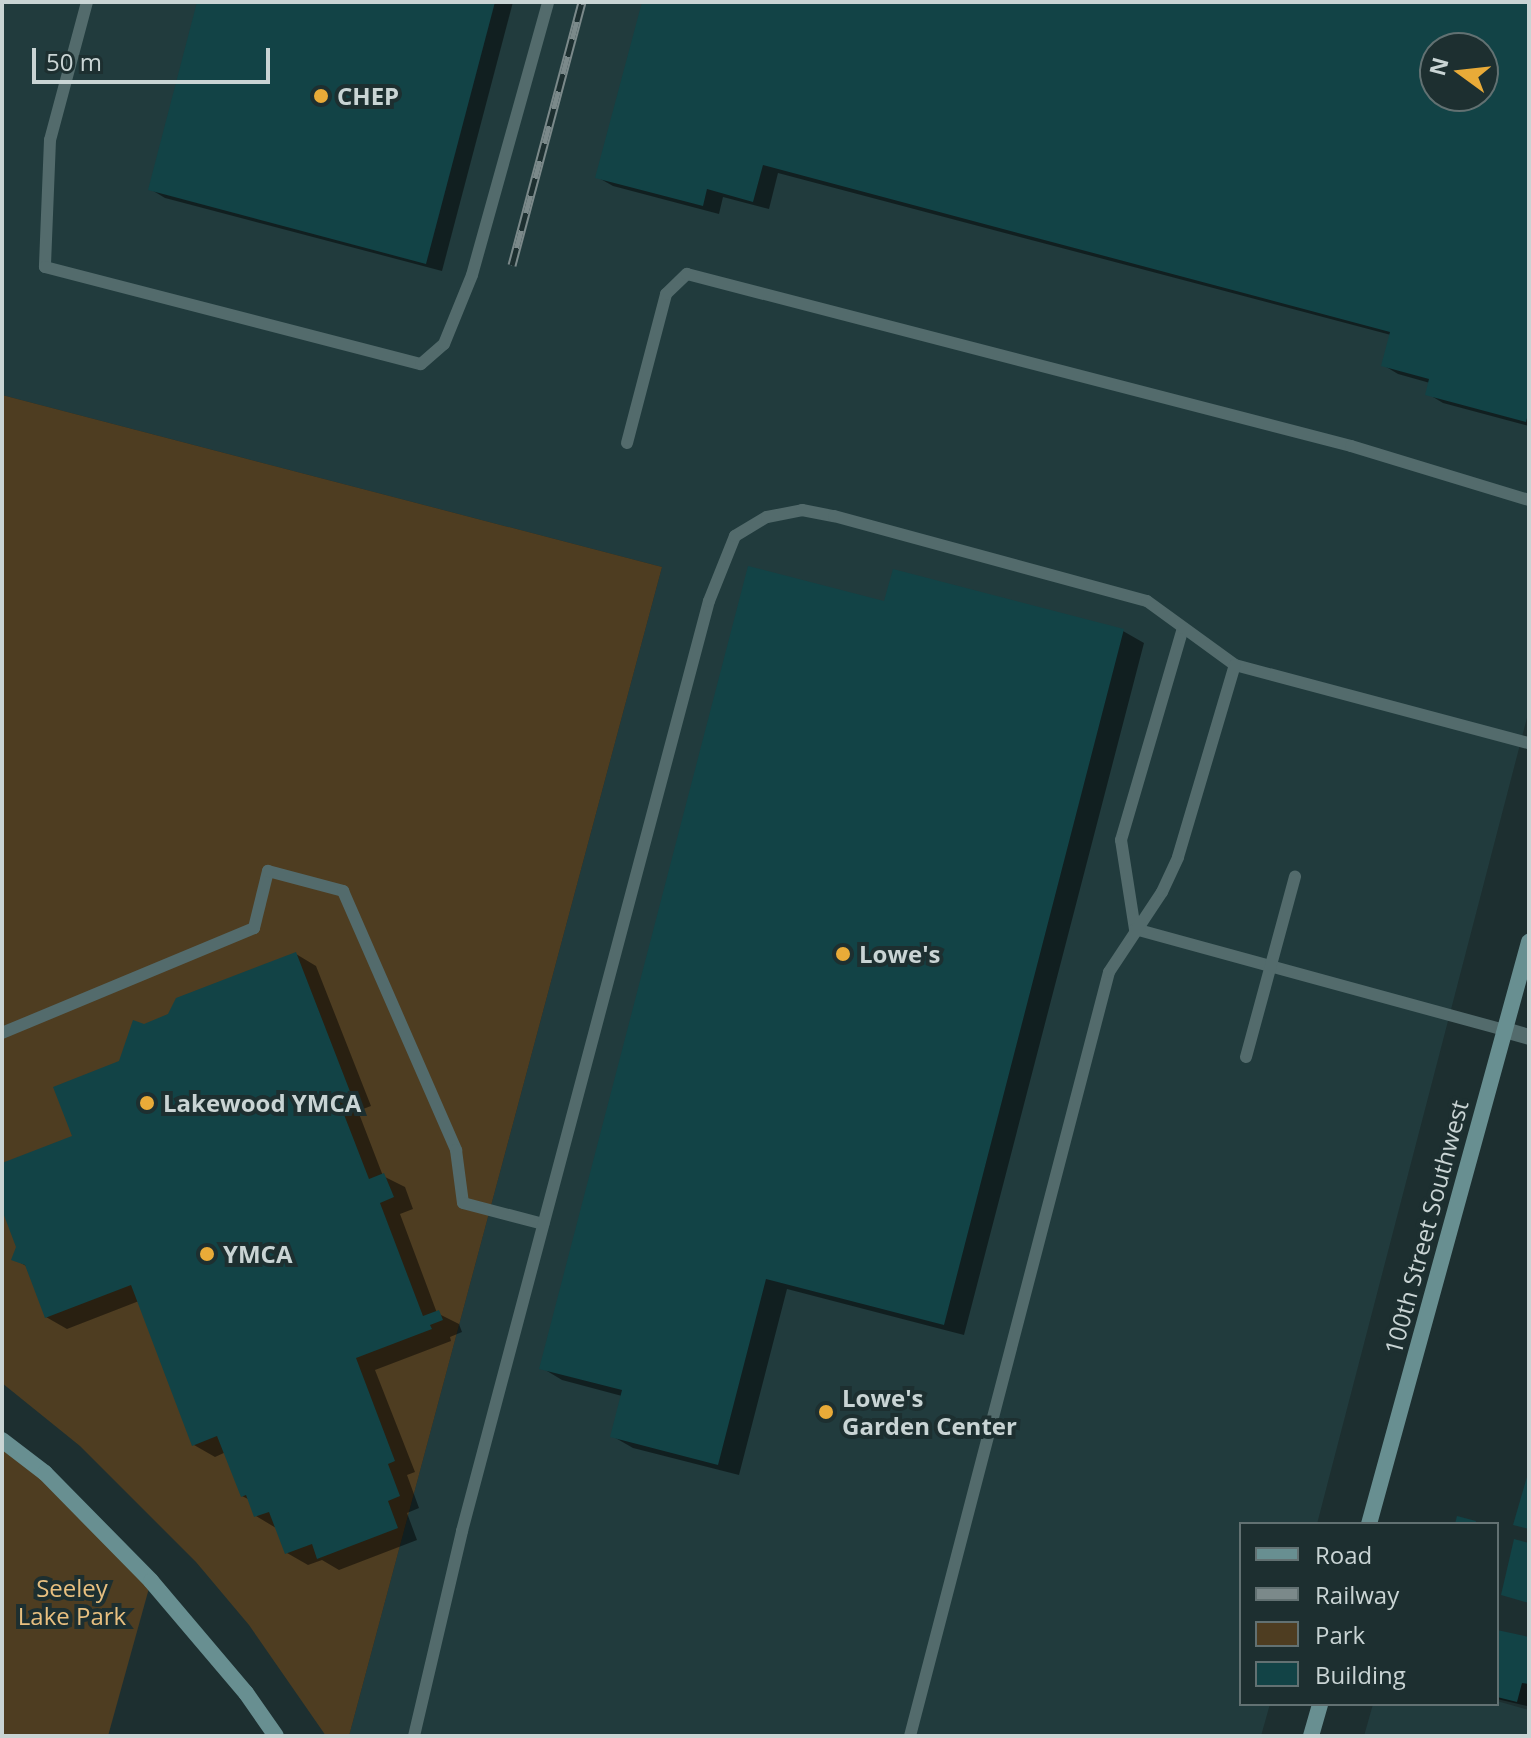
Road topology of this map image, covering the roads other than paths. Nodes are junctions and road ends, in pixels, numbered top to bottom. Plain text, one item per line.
1 (87, 2) edge
2 (548, 2) edge
3 (627, 443) dead end
4 (1529, 500) edge
5 (1183, 628) junction
6 (1235, 665) junction
7 (1529, 743) edge
8 (1295, 877) dead end
9 (1135, 929) junction
10 (1529, 942) edge
11 (1271, 966) junction
12 (1505, 1030) junction
13 (2, 1033) edge
14 (1529, 1037) edge
15 (1246, 1057) dead end
16 (543, 1224) junction
17 (2, 1440) edge
18 (1370, 1522) edge
19 (1319, 1706) edge
20 (276, 1736) edge
21 (414, 1736) edge
22 (910, 1736) edge
23 (1311, 1736) edge

1 - 2 lane
3 - 4 lane
5 - 6 lane
5 - 9 lane
5 - 16 lane
6 - 7 lane
6 - 9 lane
8 - 11 lane
9 - 11 lane
9 - 22 lane
10 - 12 main road, 100th Street Southwest
11 - 12 lane
11 - 15 lane
12 - 14 street
12 - 18 main road, 100th Street Southwest
13 - 16 lane
16 - 21 lane
17 - 20 main road
19 - 23 main road

